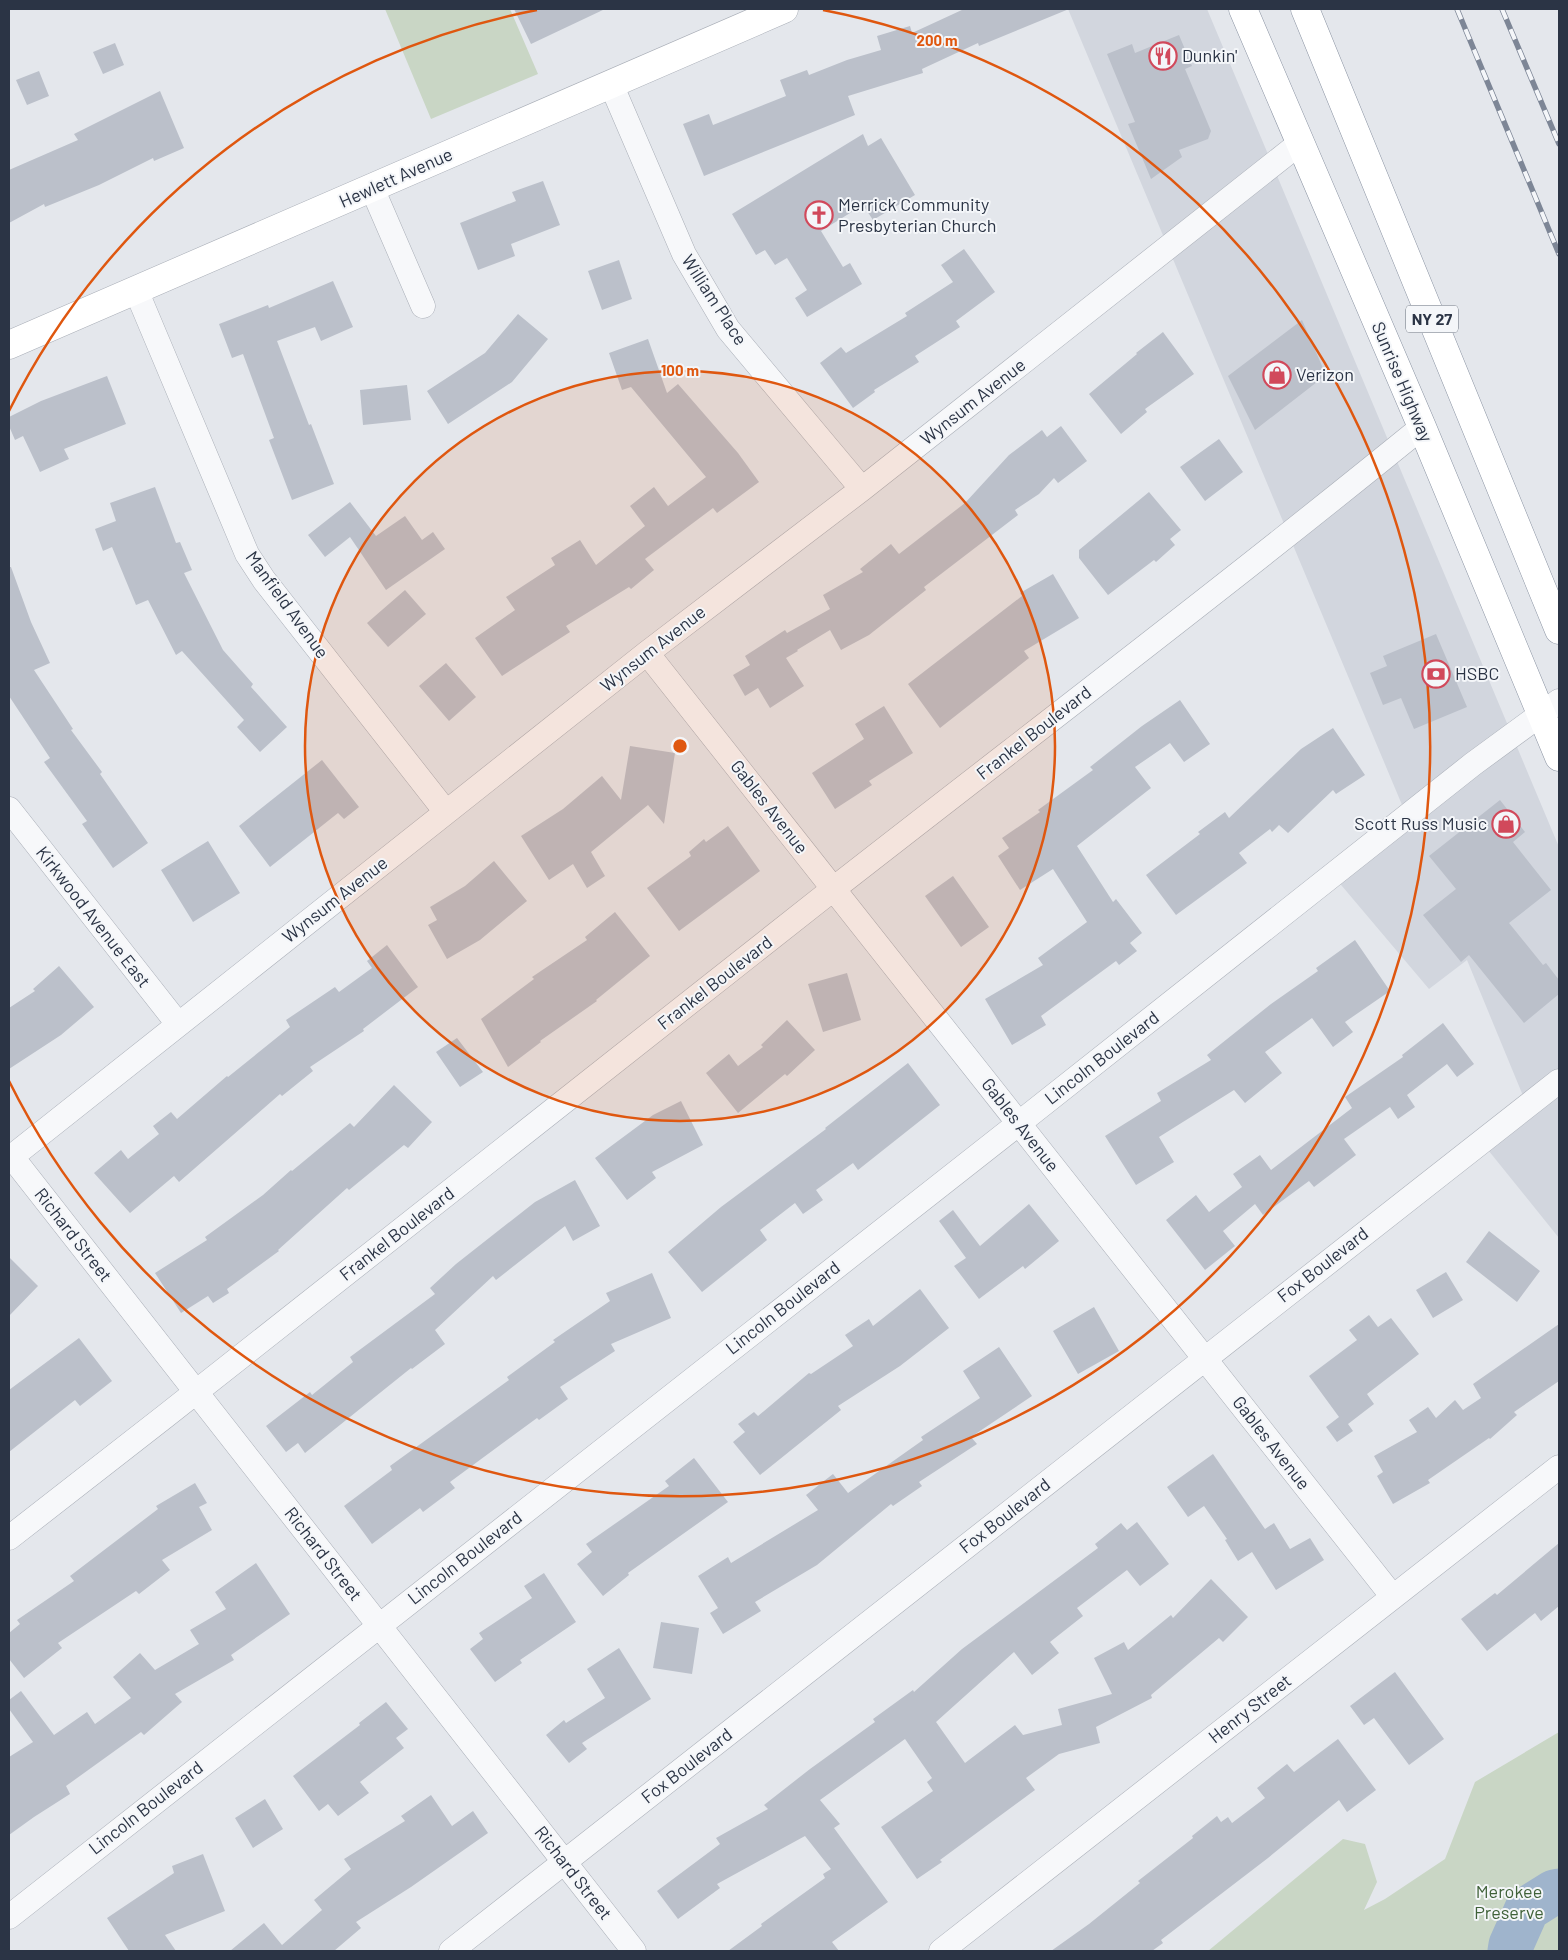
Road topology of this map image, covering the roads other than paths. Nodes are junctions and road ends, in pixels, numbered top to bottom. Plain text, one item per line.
1 (784, 9) edge
2 (1243, 9) edge
3 (1305, 9) edge
4 (611, 84) junction
5 (1300, 143) junction
6 (372, 188) junction
7 (136, 290) junction
8 (424, 306) dead end
9 (9, 345) edge
10 (1422, 427) junction
11 (862, 489) junction
12 (1559, 630) edge
13 (648, 652) junction
14 (1550, 707) edge
15 (1559, 757) edge
16 (9, 809) edge
17 (446, 812) junction
18 (834, 889) junction
19 (178, 1024) junction
20 (1559, 1081) edge
21 (1018, 1124) junction
22 (10, 1158) edge
23 (1205, 1359) junction
24 (196, 1392) junction
25 (1559, 1467) edge
26 (9, 1538) edge
27 (1393, 1597) junction
28 (379, 1626) junction
29 (564, 1862) junction
30 (9, 1917) edge
31 (451, 1951) edge
32 (634, 1951) edge
33 (941, 1951) edge

1 - 4 main road, Hewlett Avenue
2 - 5 main road, Sunrise Highway / NY 27
3 - 12 main road, NY 27
4 - 6 main road, Hewlett Avenue
4 - 11 street, William Place
5 - 10 main road, Sunrise Highway / NY 27
5 - 11 street, Wynsum Avenue
6 - 7 main road, Hewlett Avenue
6 - 8 street
7 - 9 main road, Hewlett Avenue
7 - 17 street, Manfield Avenue
10 - 14 main road, Sunrise Highway / NY 27
10 - 18 street, Frankel Boulevard
11 - 13 street, Wynsum Avenue
13 - 17 street, Wynsum Avenue
13 - 18 street, Gables Avenue
14 - 15 main road, Sunrise Highway / NY 27
14 - 21 street, Lincoln Boulevard
16 - 19 street, Kirkwood Avenue East
17 - 19 street, Wynsum Avenue
18 - 21 street, Gables Avenue
18 - 24 street, Frankel Boulevard
19 - 22 street, Wynsum Avenue
20 - 23 street, Fox Boulevard
21 - 23 street, Gables Avenue
21 - 28 street, Lincoln Boulevard
22 - 24 street, Richard Street
23 - 27 street, Gables Avenue
23 - 29 street, Fox Boulevard
24 - 26 street, Frankel Boulevard
24 - 28 street, Richard Street
25 - 27 street, Henry Street
27 - 33 street, Henry Street
28 - 29 street, Richard Street
28 - 30 street, Lincoln Boulevard
29 - 31 street, Fox Boulevard
29 - 32 street, Richard Street

